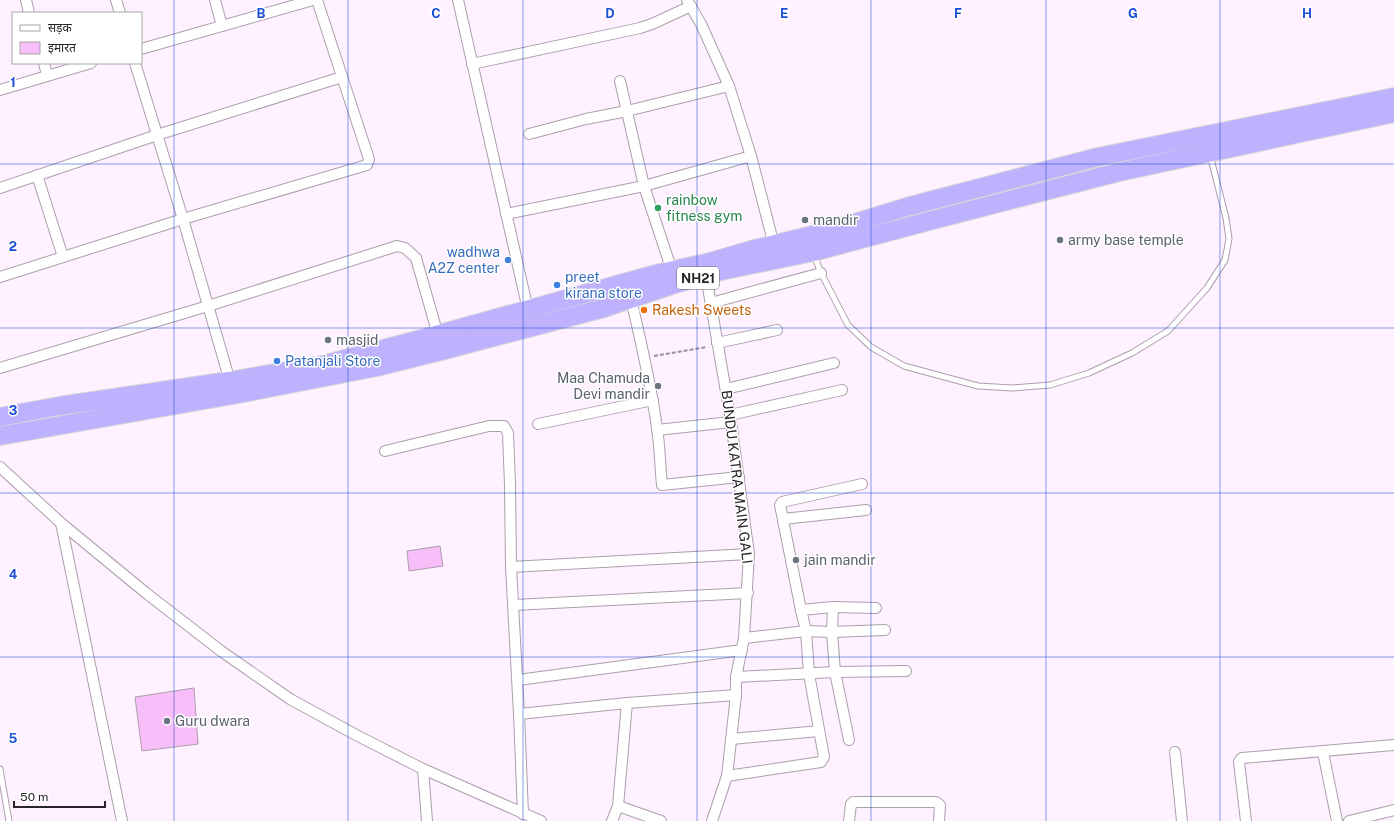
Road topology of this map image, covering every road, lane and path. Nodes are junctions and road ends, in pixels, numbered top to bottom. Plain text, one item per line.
1 (26, 0) edge
2 (116, 0) edge
3 (215, 0) edge
4 (313, 0) edge
5 (317, 0) edge
6 (458, 0) edge
7 (689, 3) edge
8 (29, 12) edge
9 (120, 12) edge
10 (222, 26) junction
11 (142, 49) edge
12 (44, 64) edge
13 (87, 64) edge
14 (135, 64) edge
15 (472, 64) junction
16 (47, 75) junction
17 (342, 77) junction
18 (620, 81) dead end
19 (729, 86) junction
20 (0, 90) edge
21 (1394, 97) edge
22 (627, 111) junction
23 (1394, 113) edge
24 (529, 134) dead end
25 (157, 135) junction
26 (1209, 152) junction
27 (751, 156) junction
28 (37, 175) junction
29 (644, 186) junction
30 (0, 188) edge
31 (506, 214) junction
32 (183, 219) junction
33 (776, 252) junction
34 (813, 252) junction
35 (62, 257) junction
36 (672, 271) junction
37 (821, 273) junction
38 (706, 276) junction
39 (0, 277) edge
40 (631, 299) junction
41 (711, 303) junction
42 (208, 306) junction
43 (528, 310) junction
44 (777, 330) dead end
45 (438, 335) junction
46 (718, 344) junction
47 (645, 358) junction
48 (834, 363) dead end
49 (0, 368) edge
50 (231, 388) junction
51 (726, 389) junction
52 (842, 390) dead end
53 (653, 400) junction
54 (0, 417) edge
55 (731, 418) junction
56 (538, 424) dead end
57 (657, 430) junction
58 (0, 436) edge
59 (385, 451) dead end
60 (0, 467) edge
61 (739, 477) junction
62 (862, 484) dead end
63 (866, 510) dead end
64 (783, 519) junction
65 (61, 523) junction
66 (749, 554) junction
67 (511, 567) junction
68 (748, 593) junction
69 (514, 605) junction
70 (834, 607) junction
71 (876, 608) dead end
72 (800, 610) junction
73 (885, 630) dead end
74 (806, 631) junction
75 (832, 632) junction
76 (744, 638) junction
77 (742, 650) junction
78 (906, 671) dead end
79 (835, 672) junction
80 (808, 674) junction
81 (736, 677) junction
82 (518, 680) junction
83 (736, 695) junction
84 (627, 703) junction
85 (519, 714) junction
86 (819, 731) junction
87 (731, 739) junction
88 (849, 740) dead end
89 (1394, 744) edge
90 (1175, 752) dead end
91 (1322, 752) junction
92 (0, 769) edge
93 (423, 769) junction
94 (727, 776) junction
95 (618, 806) junction
96 (1394, 810) edge
97 (523, 814) junction
98 (9, 821) edge
99 (122, 821) edge
100 (427, 821) edge
101 (541, 821) edge
102 (612, 821) edge
103 (661, 821) edge
104 (712, 821) edge
105 (849, 821) edge
106 (939, 821) edge
107 (1182, 821) edge
108 (1246, 821) edge
109 (1337, 821) edge
110 (1349, 821) edge

1 - 8 street
2 - 9 street
3 - 10 street
4 - 10 street
5 - 17 street
6 - 15 street
7 - 15 street
7 - 19 street
10 - 11 street
12 - 16 street
13 - 16 street
14 - 25 street
15 - 31 street
16 - 20 street
17 - 25 street
17 - 32 street
18 - 22 street
19 - 22 street
19 - 27 street
21 - 33 highway, NH21
22 - 24 street
22 - 29 street
23 - 26 highway, NH21
25 - 28 street
25 - 32 street
26 - 34 highway, NH21
26 - 37 lane
27 - 29 street
27 - 33 street
28 - 30 street
28 - 35 street
29 - 31 street
29 - 36 street
31 - 43 street
32 - 35 street
32 - 42 street
33 - 34 highway, NH21
33 - 36 highway, NH21
33 - 38 highway, NH21
34 - 37 lane
35 - 39 street
36 - 43 highway, NH21
37 - 41 street
38 - 40 highway, NH21
38 - 41 street, BUNDU KATRA MAIN GALI
40 - 47 street
40 - 50 highway, NH21
41 - 46 street, BUNDU KATRA MAIN GALI
42 - 45 street
42 - 49 street
42 - 50 street
43 - 45 highway, NH21
44 - 46 street
45 - 50 highway, NH21
46 - 47 path
46 - 51 street, BUNDU KATRA MAIN GALI
47 - 53 street
48 - 51 street
50 - 54 highway, NH21
50 - 58 highway, NH21
51 - 55 street, BUNDU KATRA MAIN GALI
52 - 55 street
53 - 56 street
53 - 57 street
55 - 57 street
55 - 61 street, BUNDU KATRA MAIN GALI
57 - 61 street
59 - 67 street
60 - 65 street
61 - 66 street, BUNDU KATRA MAIN GALI
62 - 64 street
63 - 64 street
64 - 72 street
65 - 93 street
65 - 99 street
66 - 67 street
66 - 68 street, BUNDU KATRA MAIN GALI
67 - 69 street
68 - 69 street
68 - 76 street, BUNDU KATRA MAIN GALI
69 - 82 street
70 - 71 street
70 - 72 street
70 - 75 street
72 - 74 street
73 - 75 street
74 - 75 street
74 - 76 street
74 - 80 street
75 - 79 street
76 - 77 street, BUNDU KATRA MAIN GALI
77 - 81 street, BUNDU KATRA MAIN GALI
77 - 82 street
78 - 79 street
79 - 80 street
79 - 88 street
80 - 81 street
80 - 86 street
81 - 83 street, BUNDU KATRA MAIN GALI
82 - 85 street
83 - 84 street
83 - 87 street, BUNDU KATRA MAIN GALI
84 - 85 street
84 - 95 street
85 - 97 street
86 - 87 street
86 - 94 street
87 - 94 street, BUNDU KATRA MAIN GALI
89 - 91 street
90 - 107 street
91 - 108 street
91 - 109 street
92 - 98 lane
93 - 97 street
93 - 100 street
94 - 104 street, BUNDU KATRA MAIN GALI
95 - 102 street
95 - 103 street
96 - 110 street
97 - 101 street
105 - 106 street

